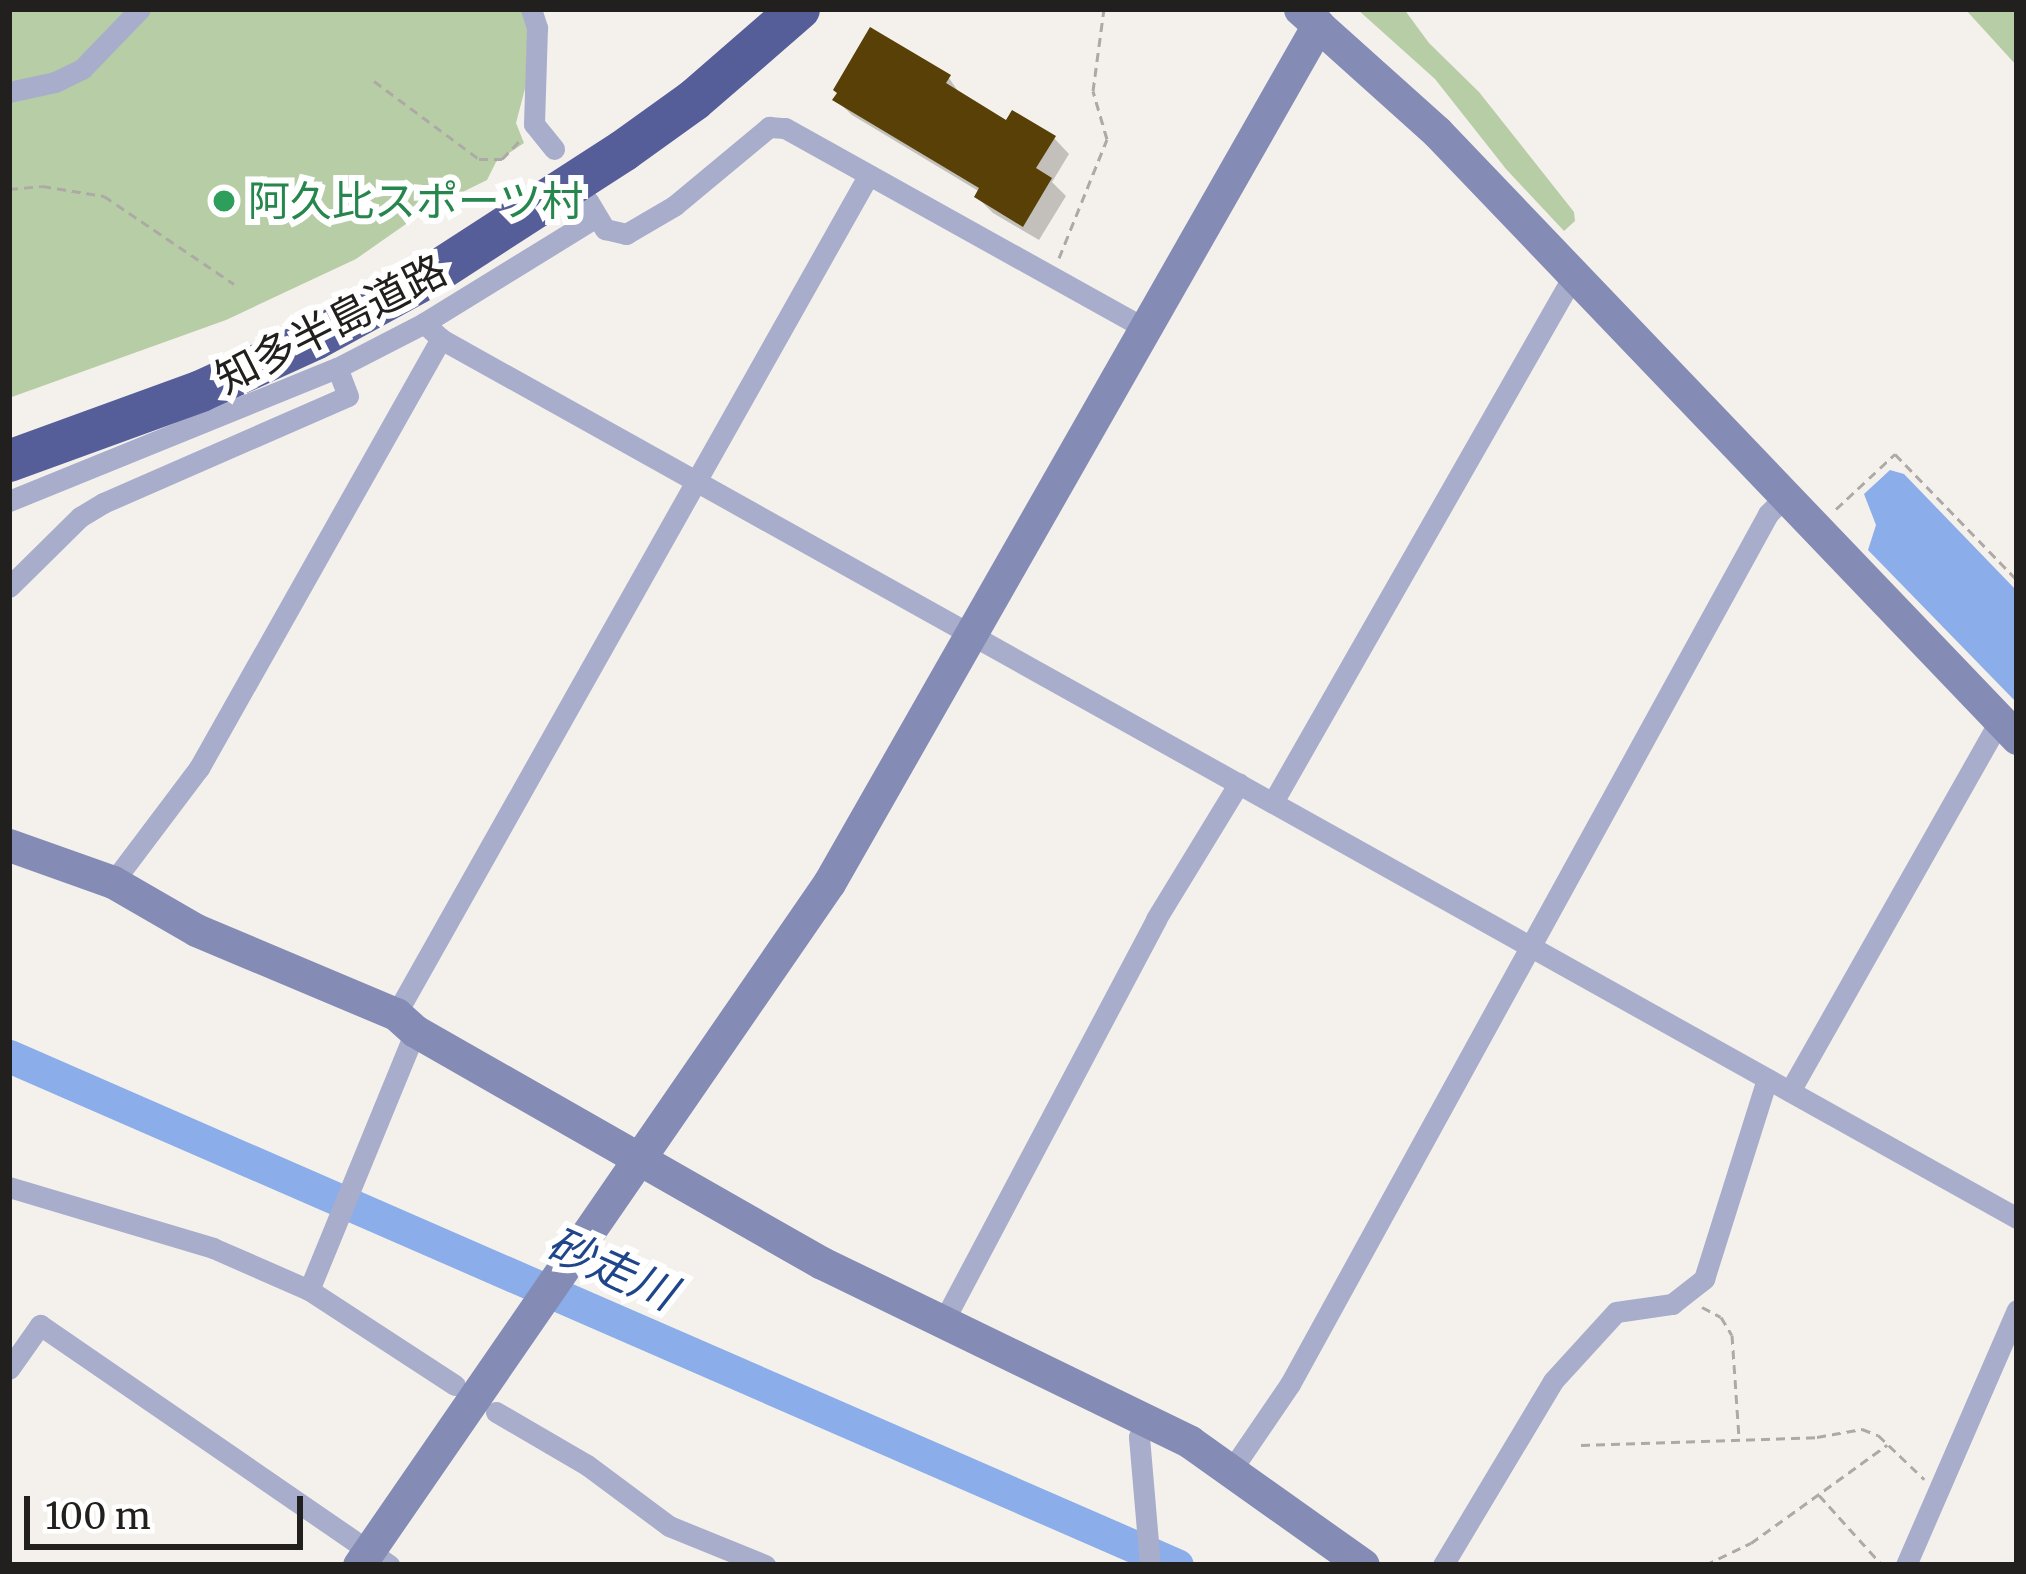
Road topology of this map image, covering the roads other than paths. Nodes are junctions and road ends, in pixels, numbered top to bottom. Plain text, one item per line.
1 (140, 9) edge
2 (531, 9) edge
3 (755, 9) edge
4 (799, 9) edge
5 (1310, 17) edge
6 (9, 92) edge
7 (554, 148) dead end
8 (868, 176) junction
9 (1572, 278) junction
10 (1144, 328) junction
11 (433, 331) junction
12 (337, 368) junction
13 (9, 434) edge
14 (9, 461) edge
15 (698, 481) junction
16 (1784, 498) junction
17 (9, 501) edge
18 (9, 587) edge
19 (973, 634) junction
20 (2008, 729) edge
21 (1239, 783) junction
22 (1273, 802) junction
23 (9, 845) edge
24 (113, 882) junction
25 (1528, 948) junction
26 (405, 1023) junction
27 (1767, 1079) junction
28 (1790, 1091) junction
29 (640, 1161) junction
30 (9, 1186) edge
31 (2017, 1218) edge
32 (309, 1291) junction
33 (2017, 1310) edge
34 (942, 1324) junction
35 (9, 1369) edge
36 (455, 1385) dead end
37 (496, 1412) dead end
38 (1148, 1419) junction
39 (1232, 1469) junction
40 (372, 1560) edge
41 (765, 1565) edge
42 (1150, 1565) edge
43 (1363, 1565) edge
44 (1443, 1565) edge
45 (1906, 1565) edge

1 - 6 street
2 - 7 street
3 - 13 highway, 知多半島道路
4 - 14 highway, 知多半島道路
5 - 9 street
5 - 10 street
8 - 10 street
8 - 11 street
8 - 15 street
9 - 16 street
9 - 22 street
10 - 19 street
11 - 12 street
11 - 15 street
11 - 24 street
12 - 17 street
12 - 18 street
15 - 19 street
15 - 26 street
16 - 20 street
16 - 25 street
19 - 21 street
19 - 29 street
20 - 28 street
21 - 22 street
21 - 34 street
22 - 25 street
23 - 24 street
24 - 26 street
25 - 27 street
25 - 39 street
26 - 29 street
26 - 32 street
27 - 28 street
27 - 44 street
28 - 31 street
29 - 34 street
29 - 40 street
30 - 32 street
32 - 36 street
33 - 45 street
34 - 38 street
35 - 40 street
37 - 41 street
38 - 39 street
38 - 42 street
39 - 43 street

